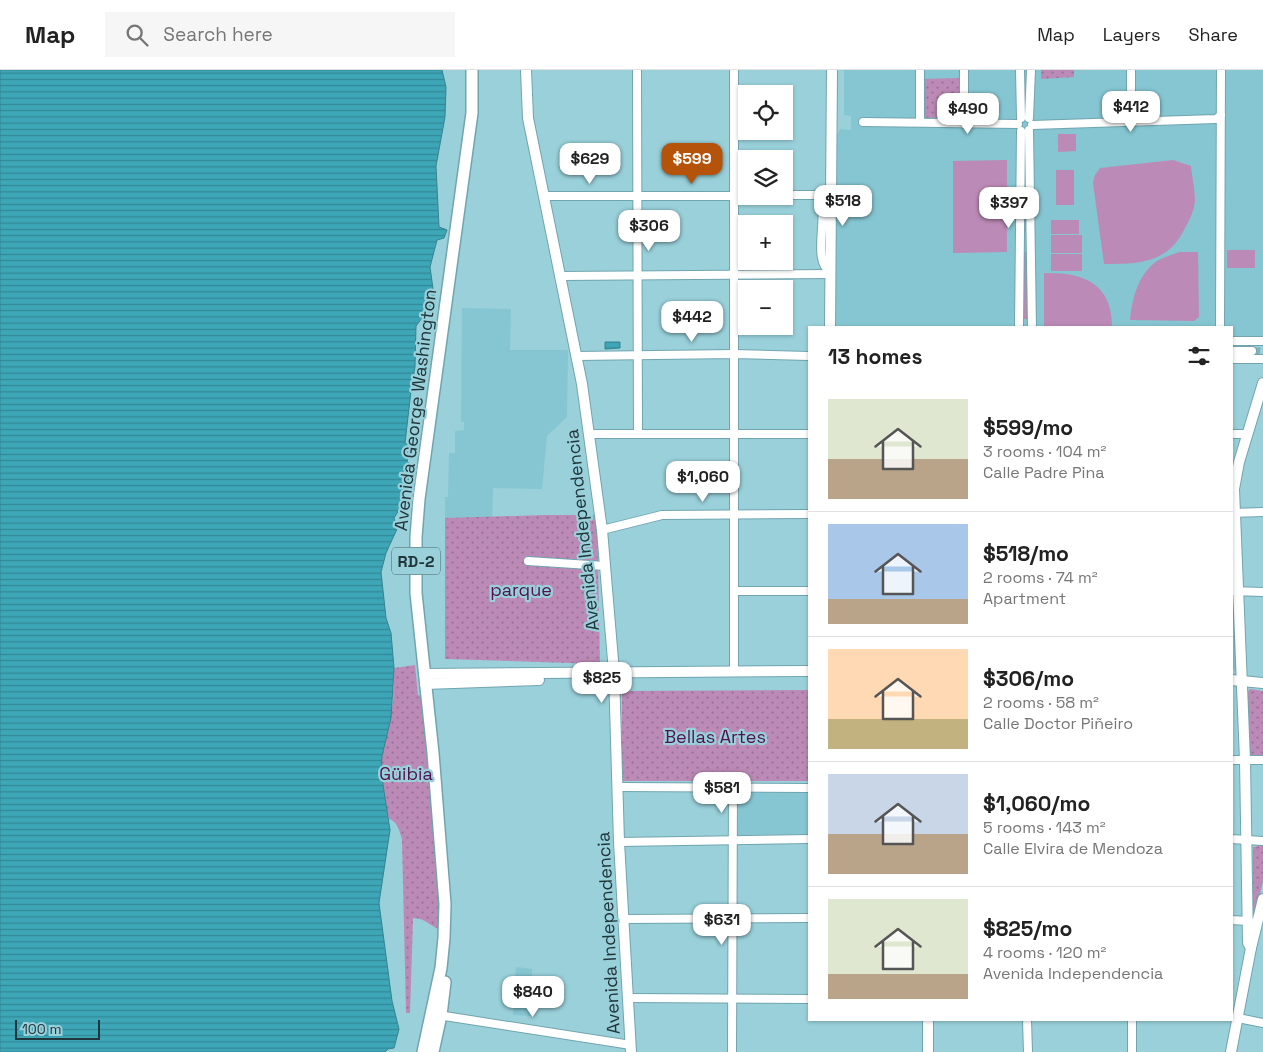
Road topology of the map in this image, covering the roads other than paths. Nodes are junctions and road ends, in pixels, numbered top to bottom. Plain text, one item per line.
1 (472, 70) edge
2 (478, 70) edge
3 (526, 70) edge
4 (636, 70) edge
5 (734, 70) edge
6 (832, 70) edge
7 (920, 70) edge
8 (964, 70) edge
9 (1020, 70) edge
10 (1031, 70) edge
11 (1131, 70) edge
12 (1221, 70) edge
13 (1221, 115) junction
14 (863, 122) dead end
15 (920, 122) junction
16 (1132, 122) junction
17 (964, 124) junction
18 (1025, 124) junction
19 (793, 195) edge
20 (544, 196) junction
21 (637, 196) junction
22 (734, 196) junction
23 (738, 196) edge
24 (1020, 237) junction
25 (1032, 237) junction
26 (1020, 248) junction
27 (1032, 248) junction
28 (831, 273) junction
29 (638, 275) junction
30 (734, 275) junction
31 (559, 276) junction
32 (830, 326) edge
33 (1019, 326) edge
34 (1032, 326) edge
35 (1220, 326) edge
36 (1233, 341) edge
37 (1263, 341) edge
38 (1233, 351) edge
39 (1252, 351) tunnel mouth
40 (734, 354) junction
41 (638, 355) junction
42 (576, 356) junction
43 (808, 356) edge
44 (1233, 359) edge
45 (1263, 359) edge
46 (1263, 383) edge
47 (588, 434) junction
48 (638, 434) junction
49 (734, 434) junction
50 (808, 434) edge
51 (1233, 434) edge
52 (1248, 434) junction
53 (1233, 512) edge
54 (1263, 512) edge
55 (734, 514) junction
56 (808, 514) edge
57 (602, 530) junction
58 (528, 561) dead end
59 (605, 566) junction
60 (734, 591) junction
61 (808, 591) edge
62 (1234, 591) edge
63 (1263, 592) edge
64 (808, 671) edge
65 (734, 672) junction
66 (614, 675) junction
67 (1263, 676) edge
68 (1236, 677) edge
69 (808, 678) edge
70 (427, 679) junction
71 (1263, 683) edge
72 (1233, 760) edge
73 (1245, 760) junction
74 (1263, 760) edge
75 (618, 787) junction
76 (733, 788) junction
77 (808, 788) edge
78 (808, 839) edge
79 (734, 840) junction
80 (1233, 840) edge
81 (1247, 840) junction
82 (1263, 841) edge
83 (619, 842) junction
84 (1263, 900) edge
85 (733, 918) junction
86 (808, 918) edge
87 (624, 919) junction
88 (1233, 920) edge
89 (1249, 921) junction
90 (1251, 948) junction
91 (629, 998) junction
92 (733, 998) junction
93 (808, 998) edge
94 (1236, 1003) edge
95 (437, 1015) junction
96 (1238, 1018) junction
97 (928, 1021) edge
98 (1026, 1021) edge
99 (1132, 1021) edge
100 (1263, 1022) edge
101 (631, 1048) edge
102 (423, 1052) edge
103 (433, 1052) edge
104 (732, 1052) edge
105 (928, 1052) edge
106 (1028, 1052) edge
107 (1132, 1052) edge
108 (1231, 1052) edge

1 - 70 highway, Avenida George Washington / RD-2
2 - 70 highway, Avenida George Washington / RD-2
3 - 20 main road, Avenida Independencia
4 - 21 street
5 - 22 street
6 - 28 main road
7 - 15 street
8 - 17 street
9 - 18 street
10 - 18 street
11 - 16 street
12 - 13 street
13 - 16 street
13 - 35 street
14 - 15 street
15 - 17 street
16 - 18 street
17 - 18 street
18 - 24 street
18 - 25 street
19 - 28 street
20 - 21 street
20 - 31 main road, Avenida Independencia
21 - 22 street
21 - 29 street
22 - 23 street
22 - 30 street
24 - 25 street
24 - 26 street
25 - 27 street
26 - 27 street
26 - 33 street
27 - 34 street
28 - 30 street
28 - 32 main road
29 - 30 street
29 - 31 street
29 - 41 street
30 - 40 street
31 - 42 main road, Avenida Independencia
36 - 37 street
38 - 39 street
40 - 41 street
40 - 43 street
40 - 49 street
41 - 42 street
41 - 48 street
42 - 47 main road, Avenida Independencia
44 - 45 street
46 - 52 main road
47 - 48 street
47 - 57 main road, Avenida Independencia
48 - 49 street
49 - 50 street
49 - 55 street
51 - 52 street
52 - 53 main road
53 - 54 street
53 - 62 main road
55 - 56 street
55 - 57 street
55 - 60 street
57 - 59 main road, Avenida Independencia
58 - 59 street
59 - 66 main road, Avenida Independencia
60 - 61 street
60 - 65 street
62 - 63 street
62 - 68 main road
64 - 65 main road
65 - 66 main road
66 - 69 main road
66 - 70 main road
66 - 75 main road, Avenida Independencia
67 - 68 main road
68 - 71 main road
68 - 73 main road
70 - 95 highway, Avenida George Washington / RD-2
72 - 73 street
73 - 74 street
73 - 81 main road
75 - 76 street
75 - 83 main road, Avenida Independencia
76 - 77 street
76 - 79 street
78 - 79 street
79 - 83 street
79 - 85 street
80 - 81 street
81 - 82 street
81 - 89 main road
83 - 87 main road, Avenida Independencia
84 - 90 main road
85 - 86 street
85 - 87 street
85 - 92 street
87 - 91 main road, Avenida Independencia
88 - 89 street
89 - 90 main road
90 - 94 main road
91 - 92 street
91 - 101 main road, Avenida Independencia
92 - 93 street
92 - 104 street
94 - 96 main road
95 - 101 street
95 - 102 highway, Avenida George Washington / RD-2
95 - 103 highway, Avenida George Washington / RD-2
96 - 100 street
96 - 108 main road
97 - 105 main road
98 - 106 street
99 - 107 street

